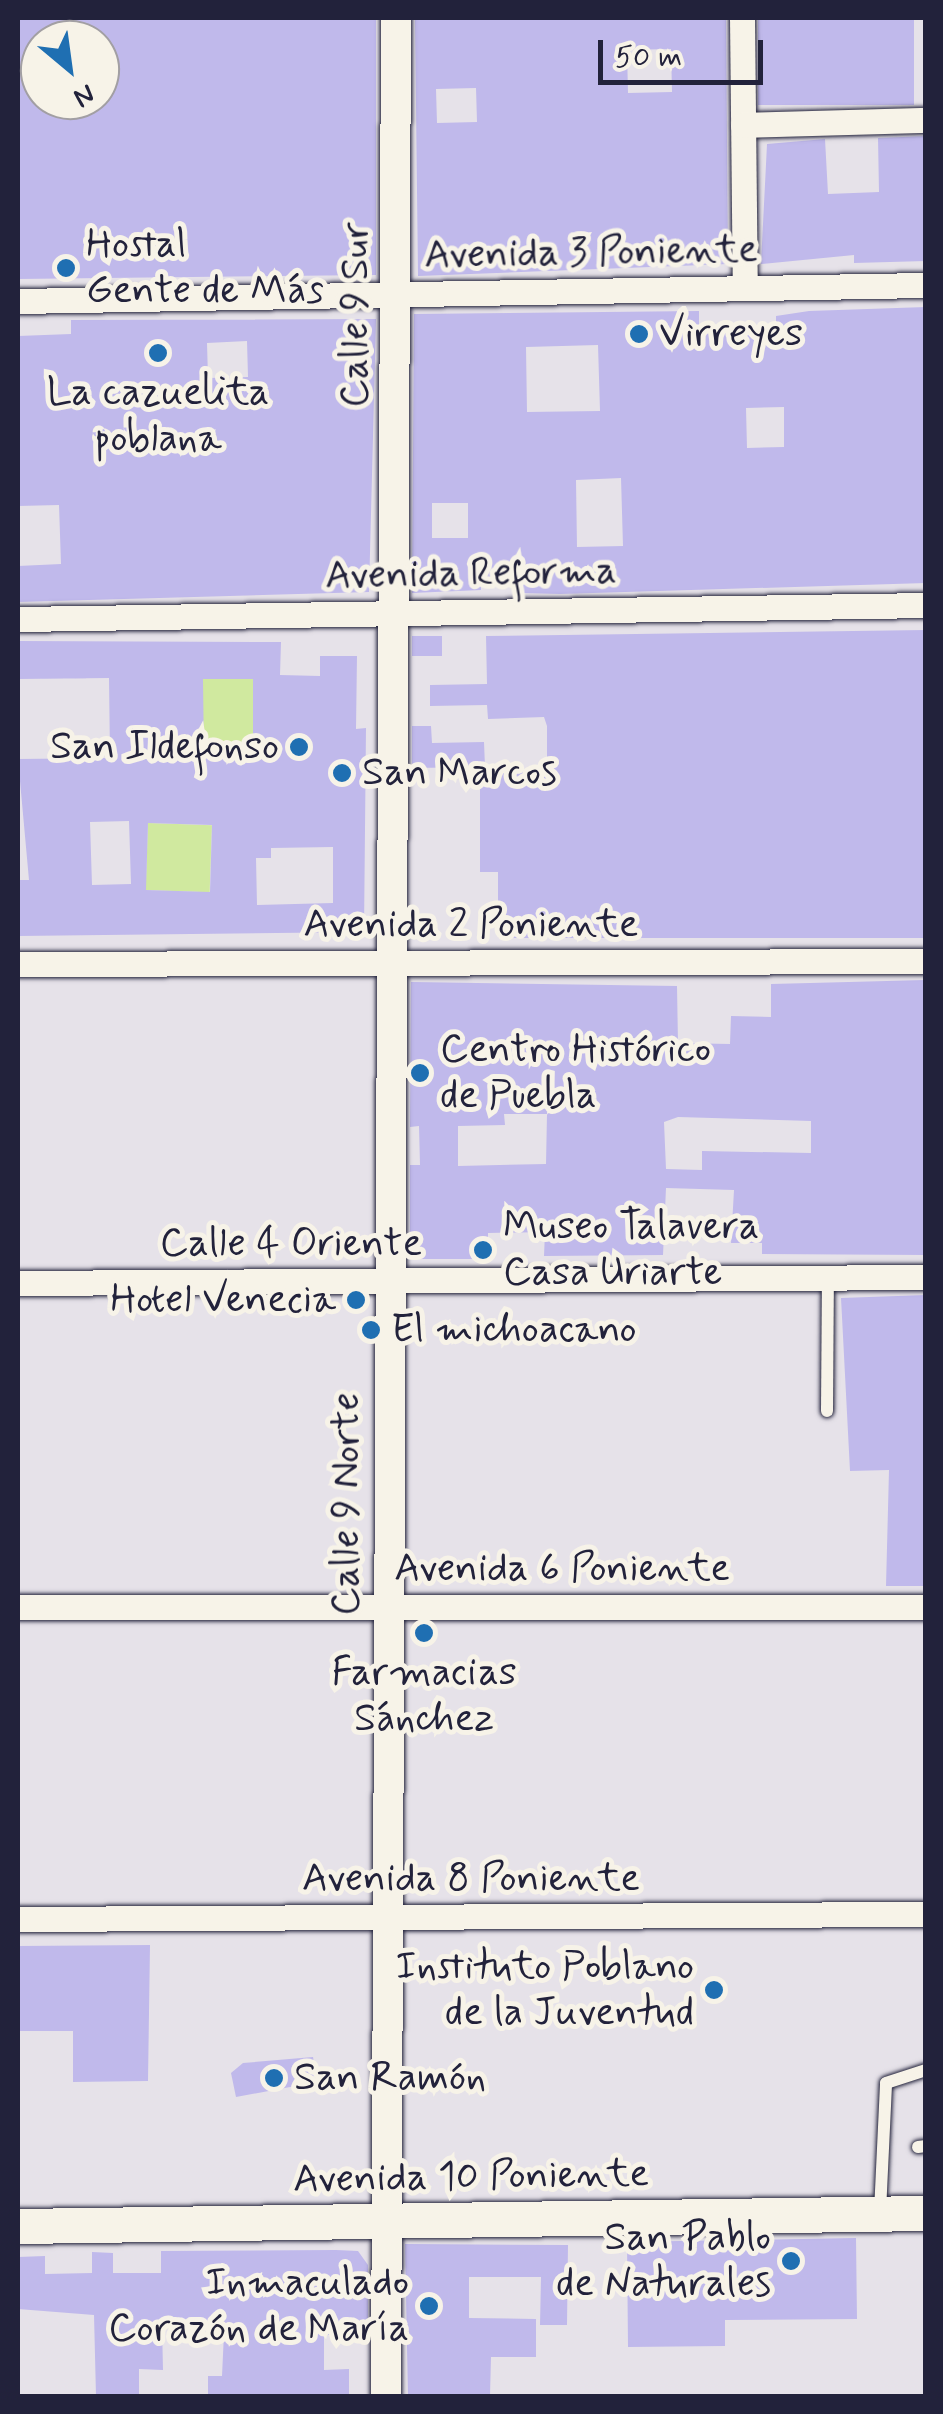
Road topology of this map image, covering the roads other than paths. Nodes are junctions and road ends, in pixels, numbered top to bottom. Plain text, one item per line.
1 (396, 18) edge
2 (742, 18) edge
3 (926, 120) edge
4 (743, 125) junction
5 (926, 285) edge
6 (746, 288) junction
7 (396, 294) junction
8 (18, 302) edge
9 (926, 605) edge
10 (395, 612) junction
11 (18, 619) edge
12 (926, 961) edge
13 (388, 963) junction
14 (18, 964) edge
15 (828, 1277) junction
16 (926, 1277) edge
17 (388, 1280) junction
18 (18, 1284) edge
19 (827, 1411) dead end
20 (18, 1607) edge
21 (387, 1607) junction
22 (926, 1607) edge
23 (926, 1914) edge
24 (386, 1917) junction
25 (18, 1918) edge
26 (926, 2070) edge
27 (926, 2213) edge
28 (880, 2214) junction
29 (386, 2220) junction
30 (18, 2226) edge
31 (386, 2396) edge

1 - 7 street, Calle 9 Sur
2 - 4 street
3 - 4 street
4 - 6 street
5 - 6 street, Avenida 3 Poniente
6 - 7 street, Avenida 3 Poniente
7 - 8 street, Avenida 3 Poniente
7 - 10 street, Calle 9 Sur
9 - 10 street, Avenida Reforma
10 - 11 street, Avenida Reforma
10 - 13 street, Calle 9 Norte
12 - 13 street, Avenida 2 Poniente
13 - 14 street, Avenida 2 Poniente
13 - 17 street, Calle 9 Norte
15 - 16 street, Calle 4 Oriente
15 - 17 street, Calle 4 Oriente
15 - 19 lane
17 - 18 street, Calle 4 Oriente
17 - 21 street, Calle 9 Norte
20 - 21 street, Avenida 6 Poniente
21 - 22 street, Avenida 6 Poniente
21 - 24 street, Calle 9 Norte
23 - 24 street, Avenida 8 Poniente
24 - 25 street, Avenida 8 Poniente
24 - 29 street, Calle 9 Norte
26 - 28 lane
27 - 28 main road, Avenida 10 Poniente
28 - 29 main road, Avenida 10 Poniente
29 - 30 main road, Avenida 10 Poniente
29 - 31 street, Calle 9 Norte

